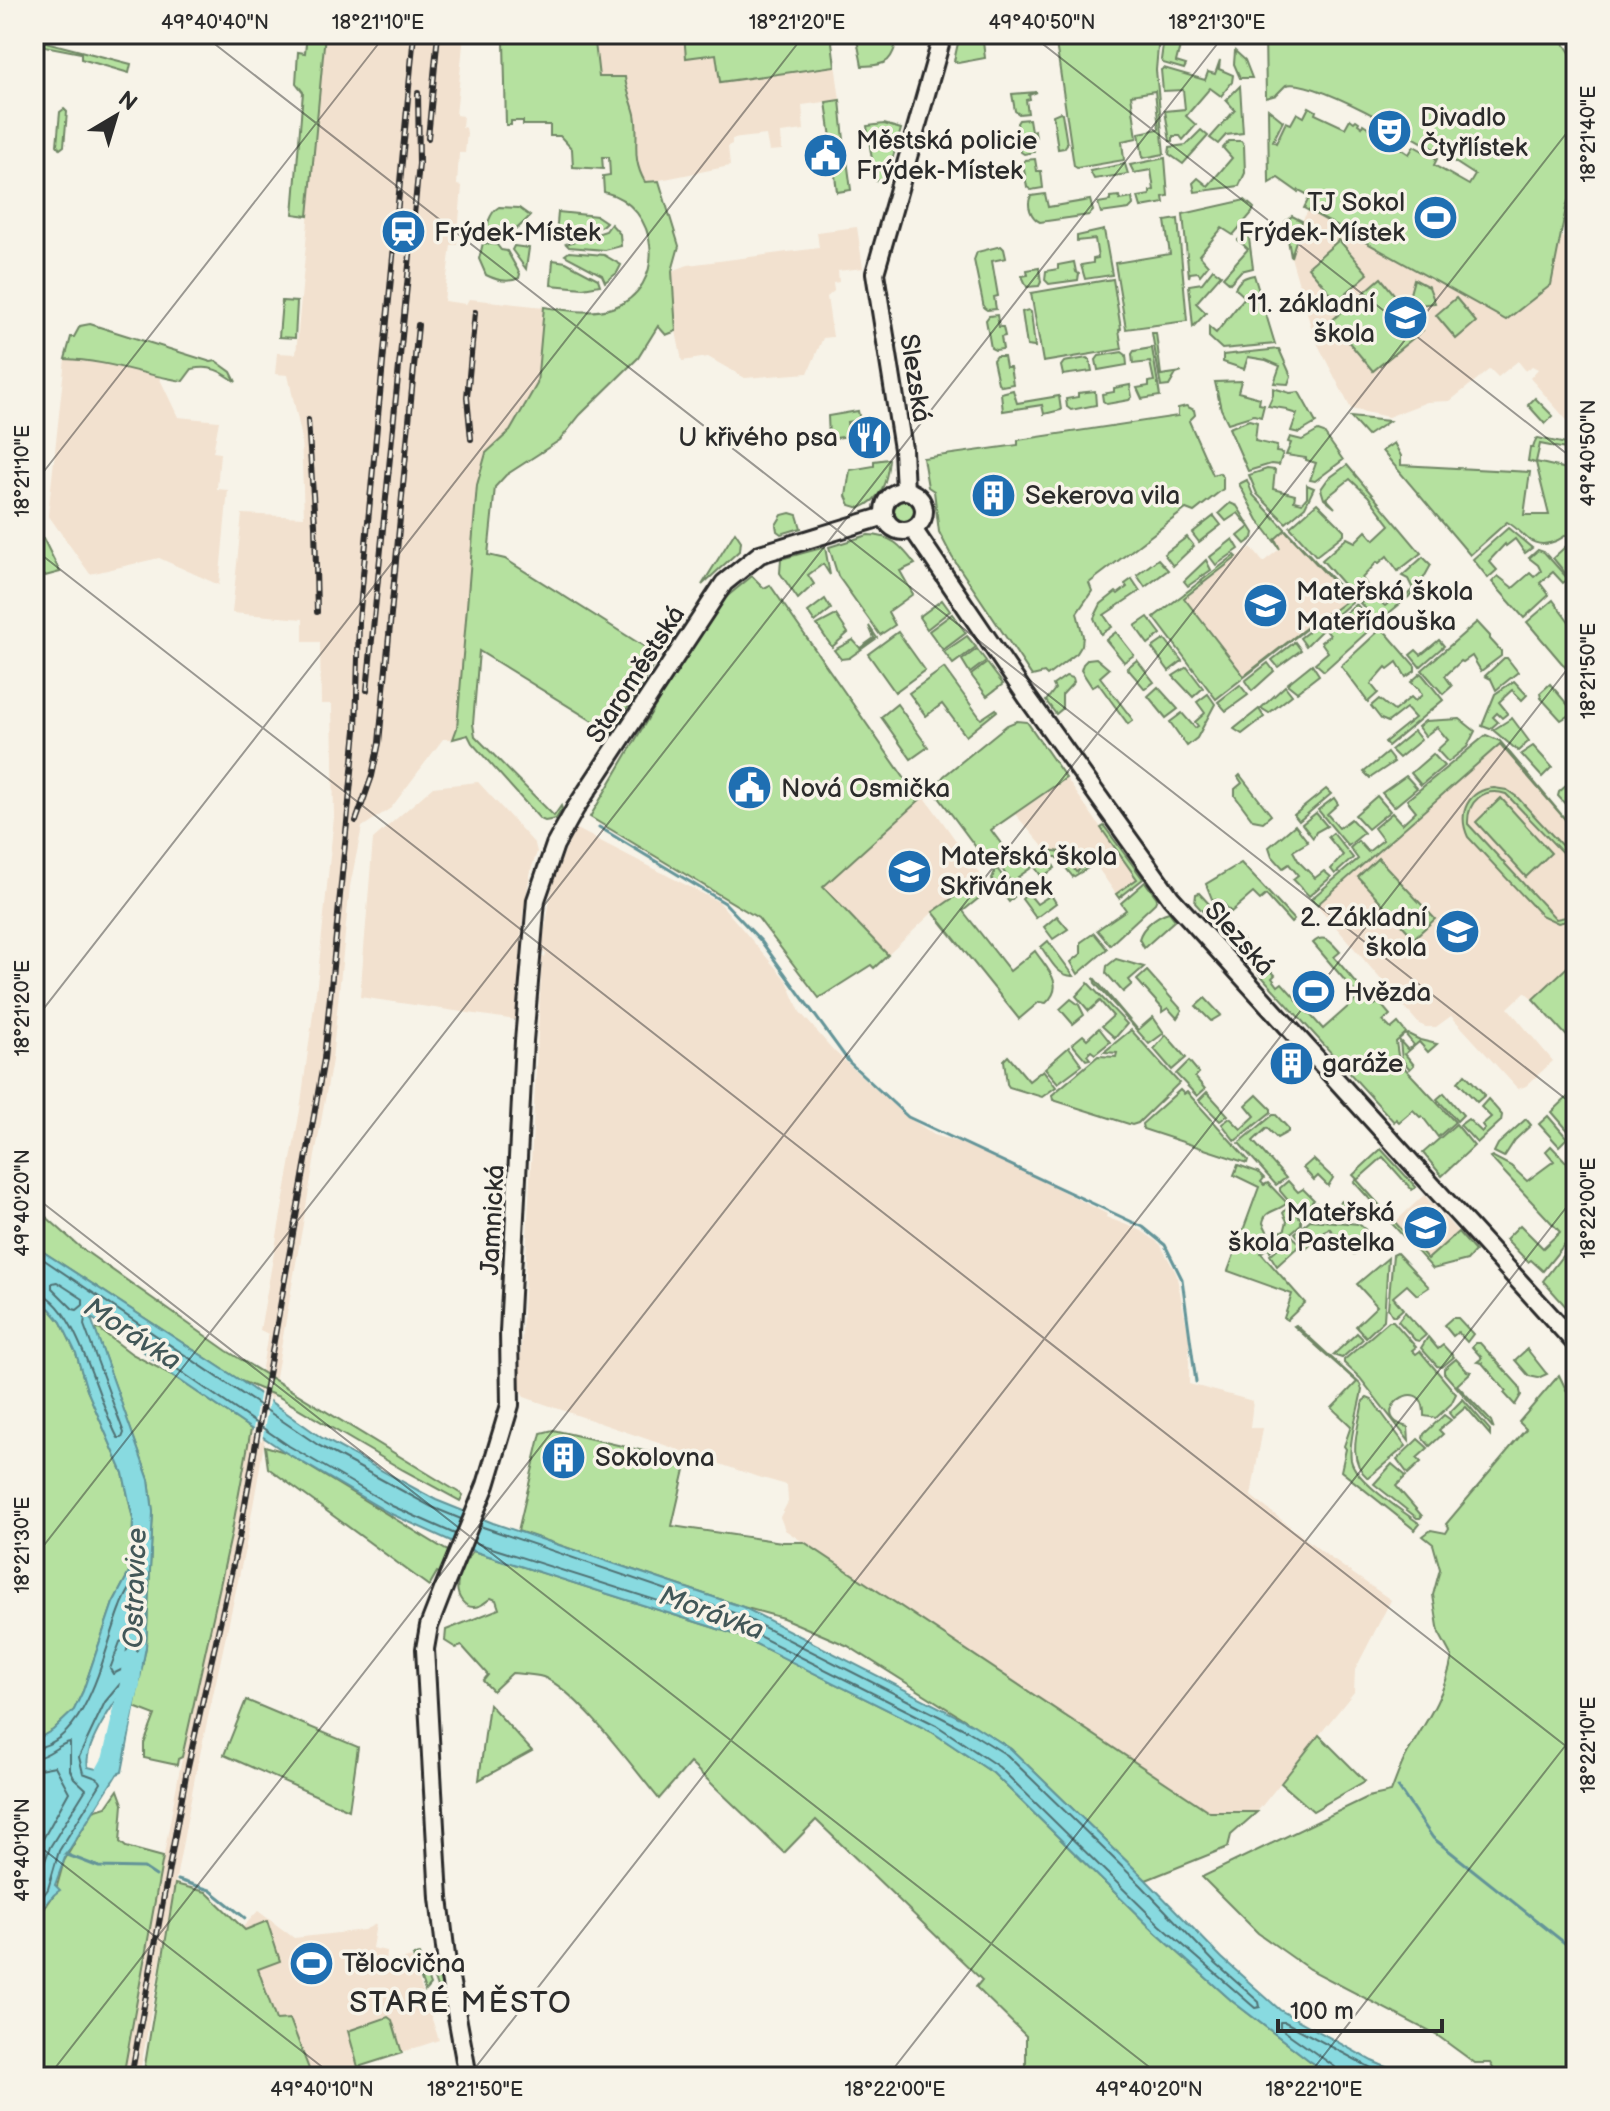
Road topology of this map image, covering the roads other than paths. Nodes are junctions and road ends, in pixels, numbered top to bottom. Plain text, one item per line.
1 (943, 34) edge
2 (905, 491) junction
3 (885, 516) junction
4 (913, 529) junction
5 (532, 955) joint
6 (1576, 1344) edge
7 (468, 2077) edge

1 - 2 main road, Slezská
2 - 3 main road
2 - 4 main road, Slezská
3 - 4 main road
3 - 5 main road, Staroměstská
4 - 6 main road, Slezská
5 - 7 main road, Jamnická

